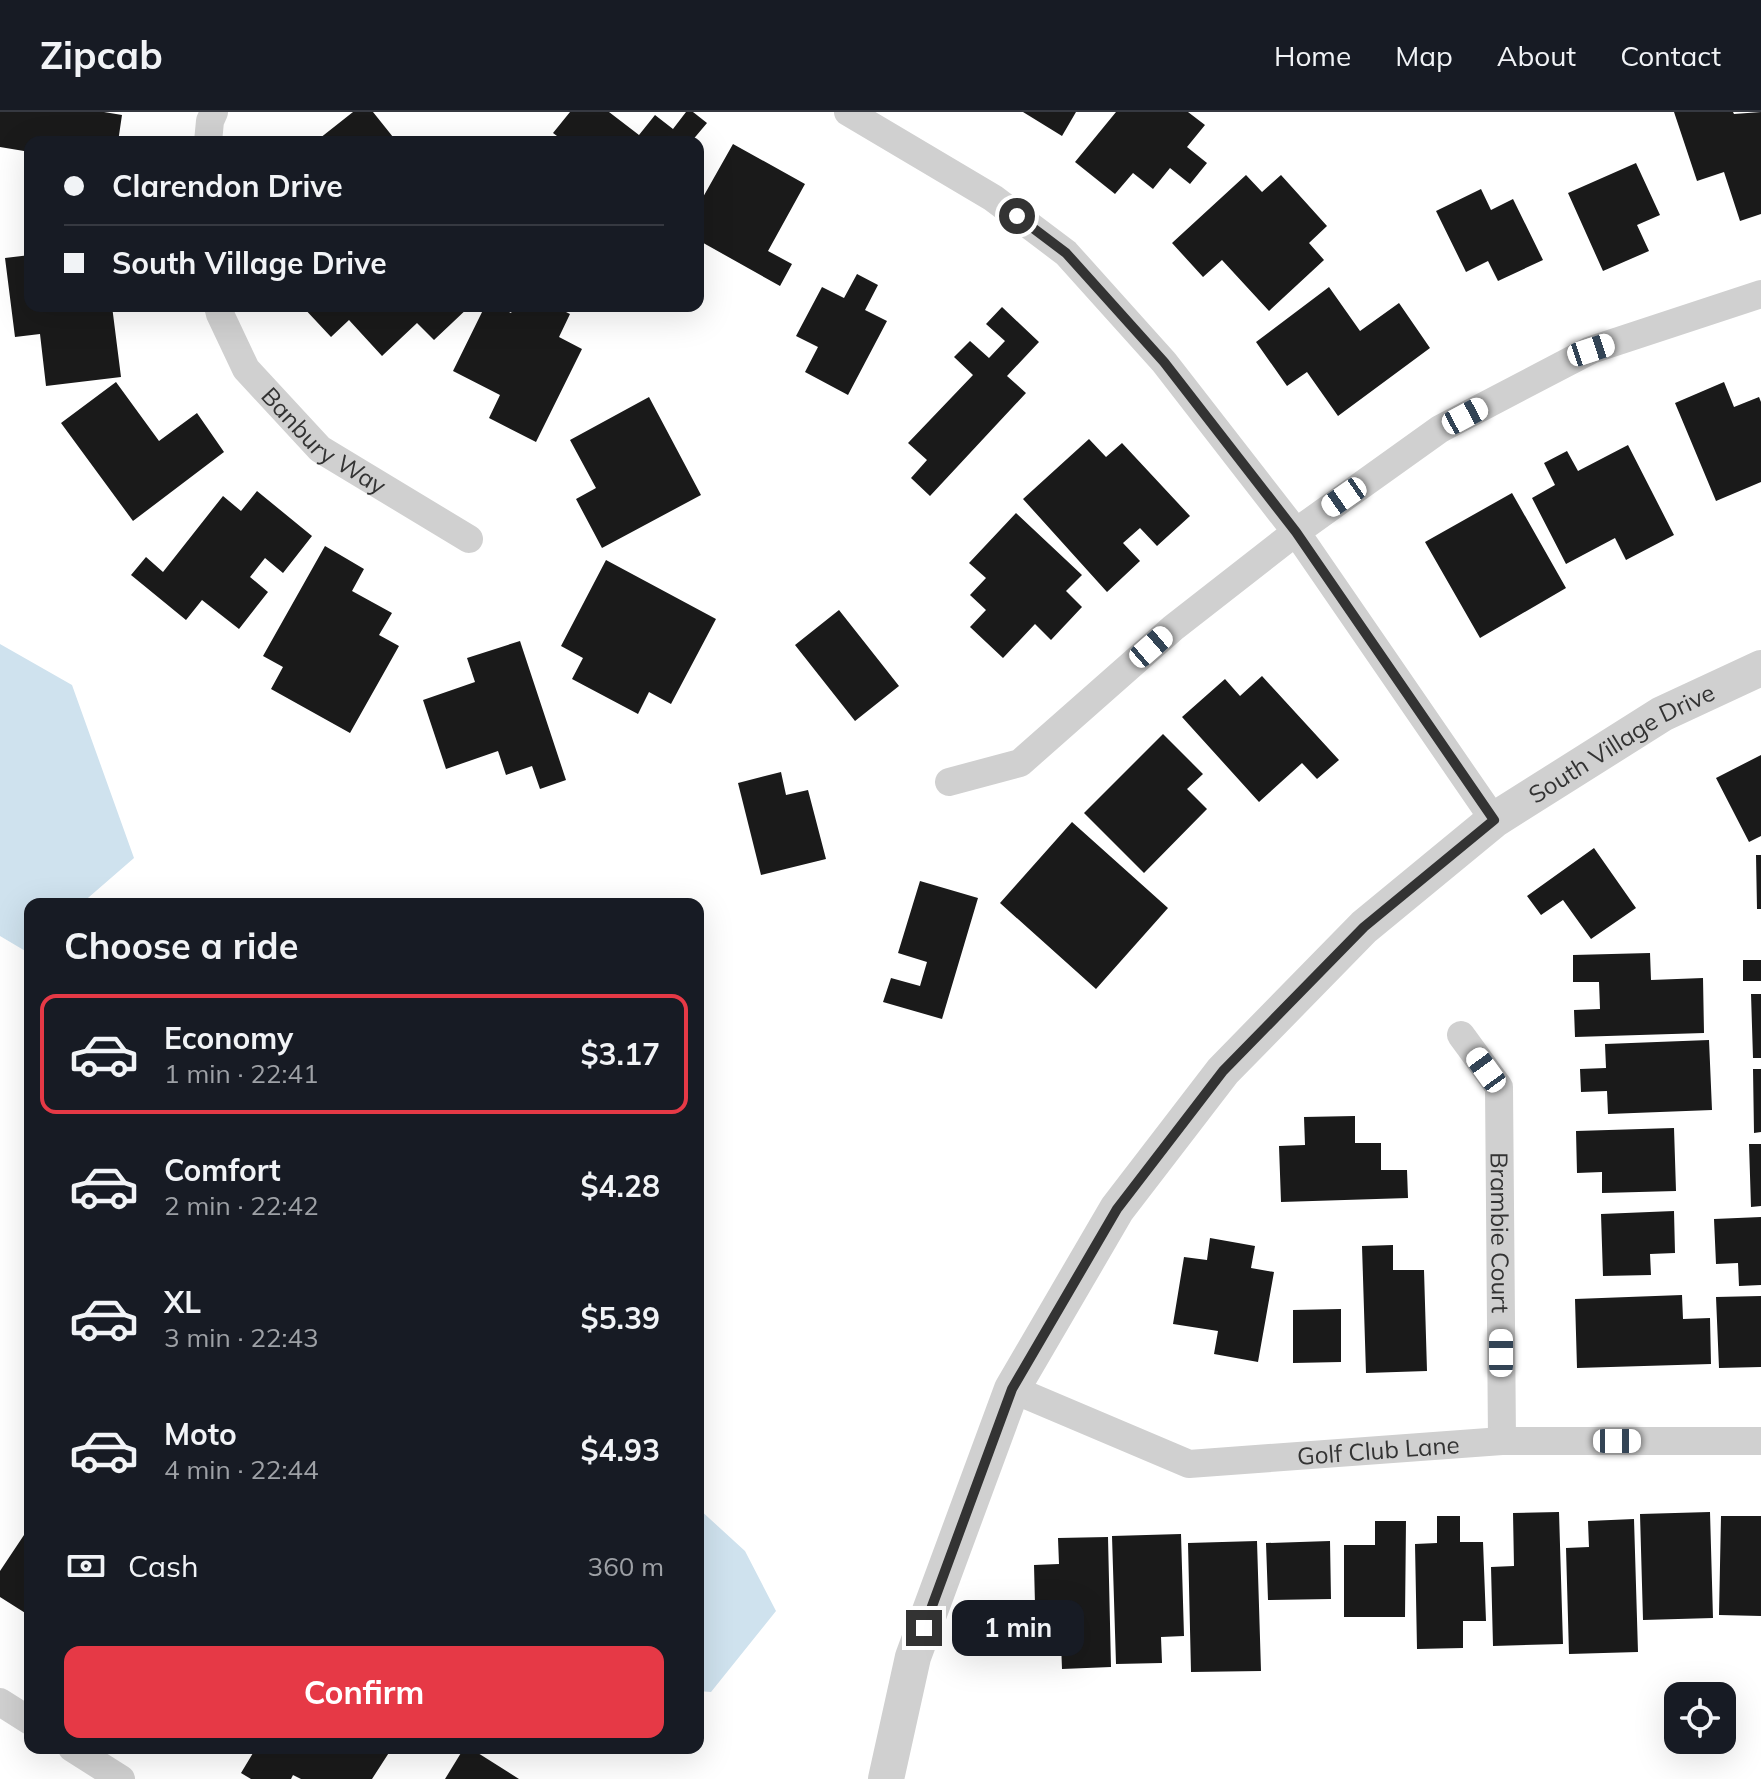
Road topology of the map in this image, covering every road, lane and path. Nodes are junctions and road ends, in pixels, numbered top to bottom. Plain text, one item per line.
1 (214, 112) edge
2 (848, 112) edge
3 (209, 136) edge
4 (1761, 294) edge
5 (220, 312) edge
6 (1296, 532) junction
7 (469, 539) dead end
8 (1761, 668) edge
9 (949, 782) dead end
10 (1494, 820) junction
11 (1461, 1035) dead end
12 (1012, 1389) junction
13 (1502, 1441) junction
14 (1761, 1441) edge
15 (0, 1702) edge
16 (24, 1717) edge
17 (81, 1754) edge
18 (121, 1779) edge
19 (886, 1779) edge

1 - 3 street
2 - 6 street
4 - 6 street
5 - 7 street, Banbury Way
6 - 9 street
6 - 10 street
8 - 10 street, South Village Drive
10 - 12 street, South Village Drive
11 - 13 street, Brambie Court
12 - 13 street, Golf Club Lane
12 - 19 street, South Village Drive
13 - 14 street, Golf Club Lane
15 - 16 street
17 - 18 street

